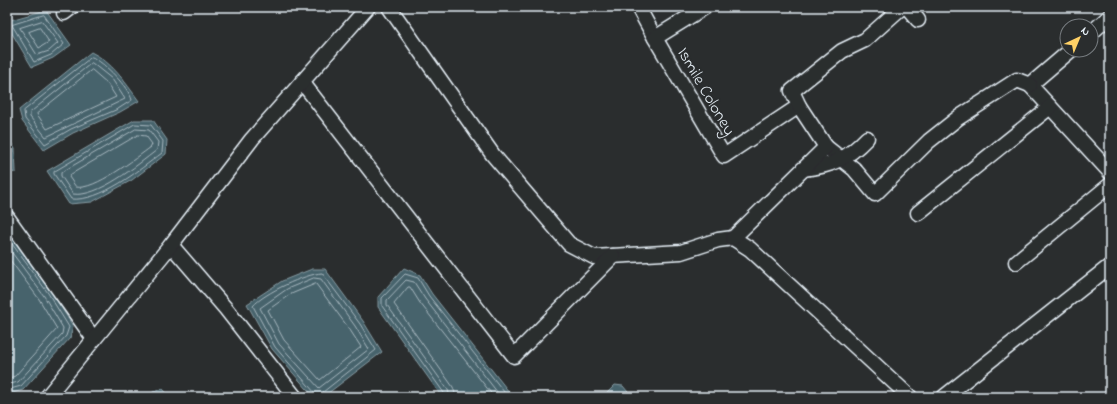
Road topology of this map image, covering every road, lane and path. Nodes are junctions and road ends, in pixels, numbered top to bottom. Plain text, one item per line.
1 (368, 7) edge
2 (389, 7) edge
3 (638, 7) edge
4 (705, 7) edge
5 (902, 7) edge
6 (907, 7) edge
7 (1110, 16) edge
8 (918, 20) dead end
9 (1099, 26) edge
10 (655, 38) junction
11 (1062, 58) edge
12 (302, 82) junction
13 (1030, 85) junction
14 (799, 106) junction
15 (1050, 107) junction
16 (868, 138) dead end
17 (826, 147) junction
18 (803, 170) junction
19 (1110, 172) edge
20 (1110, 185) edge
21 (918, 213) dead end
22 (7, 217) edge
23 (733, 238) junction
24 (171, 245) junction
25 (613, 256) junction
26 (1016, 262) dead end
27 (1110, 266) edge
28 (94, 339) junction
29 (47, 397) edge
30 (295, 397) edge
31 (910, 397) edge
32 (944, 397) edge

1 - 12 street
2 - 25 street
3 - 10 street
4 - 10 street, Ismile Coloney
5 - 14 street
6 - 8 street
7 - 9 street
10 - 14 street, Ismile Coloney
11 - 13 street
12 - 24 street
12 - 25 street
13 - 15 street
13 - 17 street
14 - 17 street
15 - 19 street
15 - 21 street
16 - 18 street
17 - 18 street
18 - 23 street
20 - 26 street
22 - 28 street
23 - 25 street
23 - 31 street
24 - 28 street
24 - 30 street
27 - 32 street
28 - 29 street

